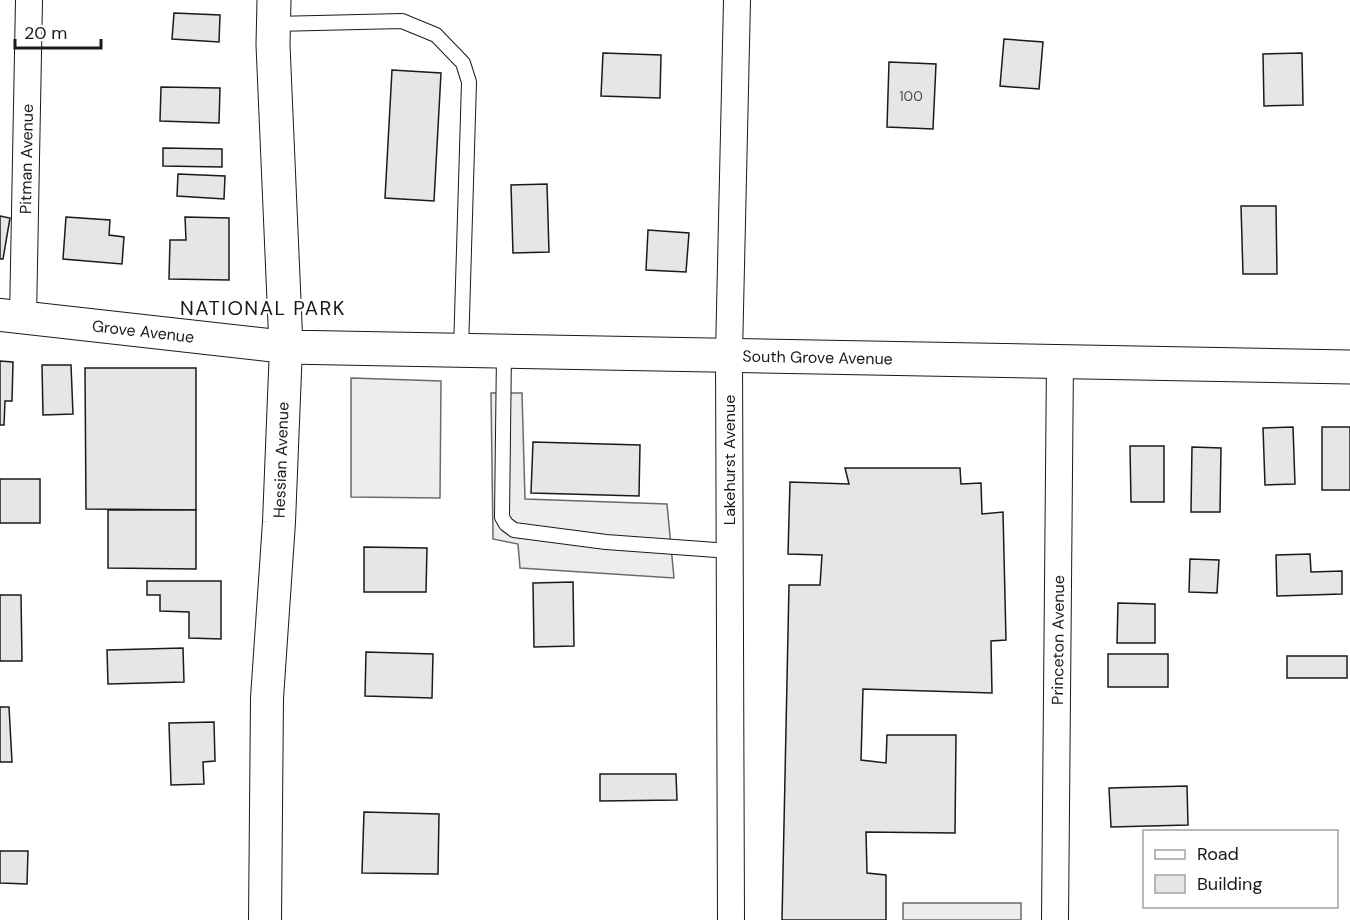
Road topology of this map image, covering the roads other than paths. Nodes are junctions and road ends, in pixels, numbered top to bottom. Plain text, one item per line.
1 (29, 0) edge
2 (737, 0) edge
3 (274, 12) edge
4 (11, 317) edge
5 (286, 347) junction
6 (461, 350) junction
7 (504, 350) junction
8 (729, 354) junction
9 (1060, 360) junction
10 (1350, 367) edge
11 (730, 551) junction
12 (265, 920) edge
13 (731, 920) edge
14 (1055, 920) edge

1 - 4 street, Pitman Avenue
2 - 8 street, Lakehurst Avenue
3 - 5 main road, Hessian Avenue
3 - 6 lane
4 - 5 street, Grove Avenue
5 - 6 main road, South Grove Avenue
5 - 12 street, Hessian Avenue
6 - 7 main road, South Grove Avenue
7 - 8 main road, South Grove Avenue
7 - 11 lane
8 - 9 main road, South Grove Avenue
8 - 11 street, Lakehurst Avenue
9 - 10 main road, South Grove Avenue
9 - 14 street, Princeton Avenue
11 - 13 street, Lakehurst Avenue

